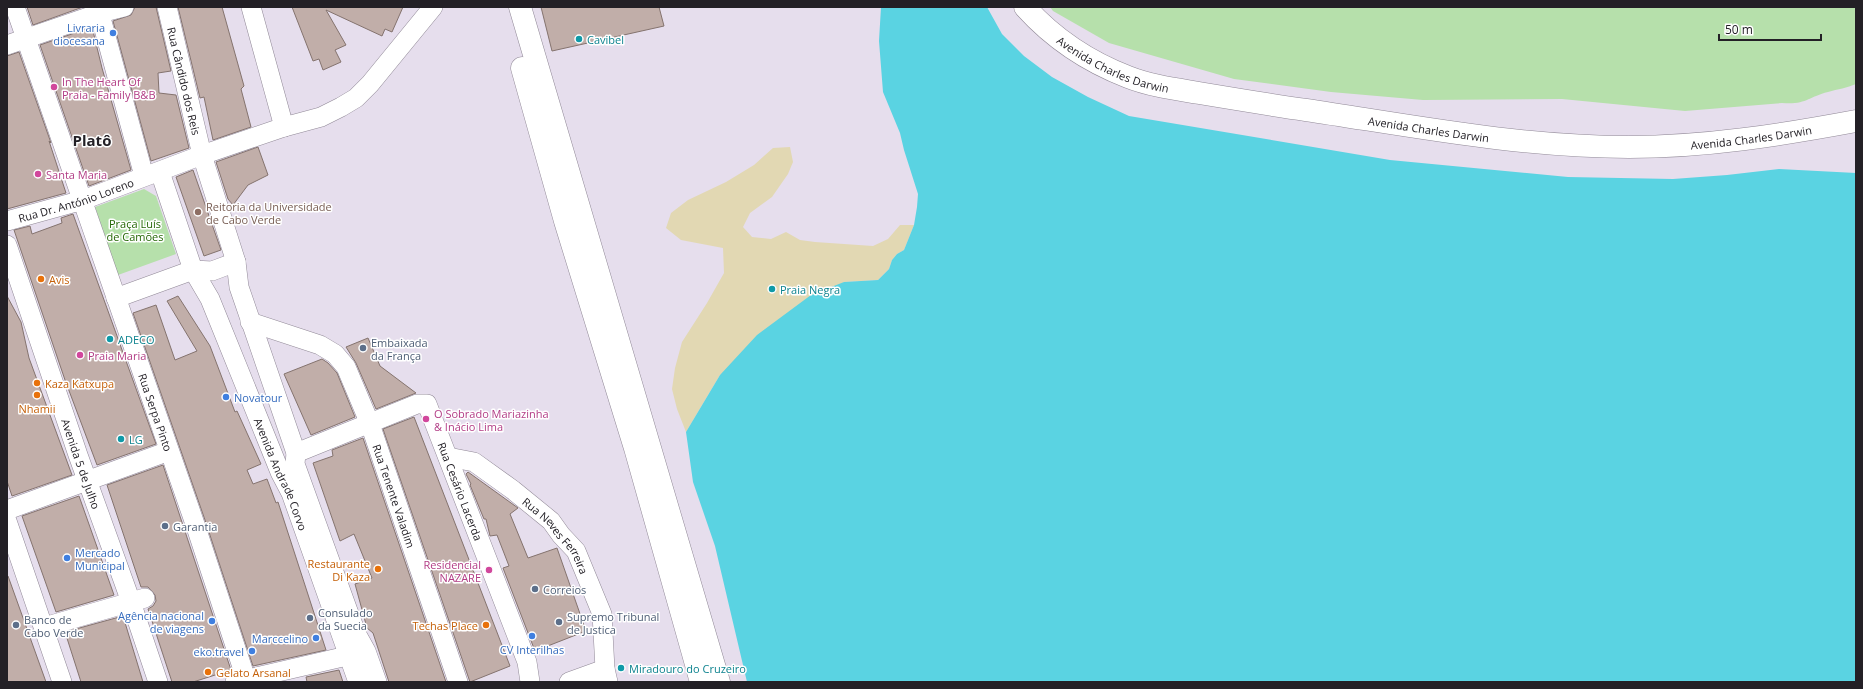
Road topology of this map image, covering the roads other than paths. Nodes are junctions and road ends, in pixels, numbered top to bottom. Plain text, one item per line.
1 (15, 7) edge
2 (124, 7) edge
3 (167, 7) edge
4 (251, 7) edge
5 (433, 7) edge
6 (506, 7) edge
7 (520, 7) edge
8 (1025, 7) edge
9 (99, 10) edge
10 (26, 38) junction
11 (7, 45) edge
12 (1856, 121) edge
13 (284, 127) junction
14 (202, 155) junction
15 (152, 174) junction
16 (83, 200) junction
17 (7, 221) edge
18 (7, 245) edge
19 (236, 262) junction
20 (193, 270) junction
21 (116, 298) junction
22 (250, 322) junction
23 (370, 424) junction
24 (170, 451) junction
25 (296, 453) junction
26 (448, 457) junction
27 (88, 480) junction
28 (7, 510) edge
29 (7, 521) edge
30 (138, 600) junction
31 (44, 627) junction
32 (357, 653) junction
33 (607, 675) edge
34 (242, 681) edge
35 (62, 682) edge
36 (158, 682) edge
37 (358, 682) edge
38 (377, 682) edge
39 (458, 682) edge
40 (530, 682) edge
41 (570, 682) edge
42 (701, 682) edge
43 (720, 682) edge

1 - 10 street, Rua Serpa Pinto
2 - 9 street
3 - 14 street, Rua Cândido dos Reis
4 - 13 street
5 - 13 street, Rua Dr. António Loreno
6 - 42 main road
7 - 43 main road
8 - 12 main road, Avenida Charles Darwin
9 - 10 street
9 - 15 street, Avenida Andrade Corvo
10 - 11 street
10 - 16 street, Rua Serpa Pinto
13 - 14 street, Rua Dr. António Loreno
14 - 15 street, Rua Dr. António Loreno
14 - 19 street, Rua Cândido dos Reis
15 - 16 street, Rua Dr. António Loreno
15 - 20 street, Avenida Andrade Corvo
16 - 17 street, Rua Dr. António Loreno
16 - 21 street, Rua Serpa Pinto
18 - 27 street, Avenida 5 de Julho
19 - 20 street
19 - 22 street, Avenida Andrade Corvo
20 - 21 street
20 - 32 street, Avenida Andrade Corvo
21 - 24 street, Rua Serpa Pinto
22 - 23 street, Rua Tenente Valadim
22 - 25 street, Avenida Andrade Corvo
23 - 25 street
23 - 26 street, Rua Cesário Lacerda
23 - 39 street, Rua Tenente Valadim
24 - 27 street
24 - 34 street, Rua Serpa Pinto
25 - 32 street, Avenida Andrade Corvo
26 - 33 street, Rua Neves Ferreira
26 - 40 street, Rua Cesário Lacerda
27 - 28 street
27 - 30 street, Avenida 5 de Julho
29 - 31 street
30 - 31 street
30 - 36 street, Avenida 5 de Julho
31 - 35 street
32 - 34 street
32 - 37 street, Avenida Andrade Corvo
32 - 38 street, Avenida Andrade Corvo
33 - 41 street

